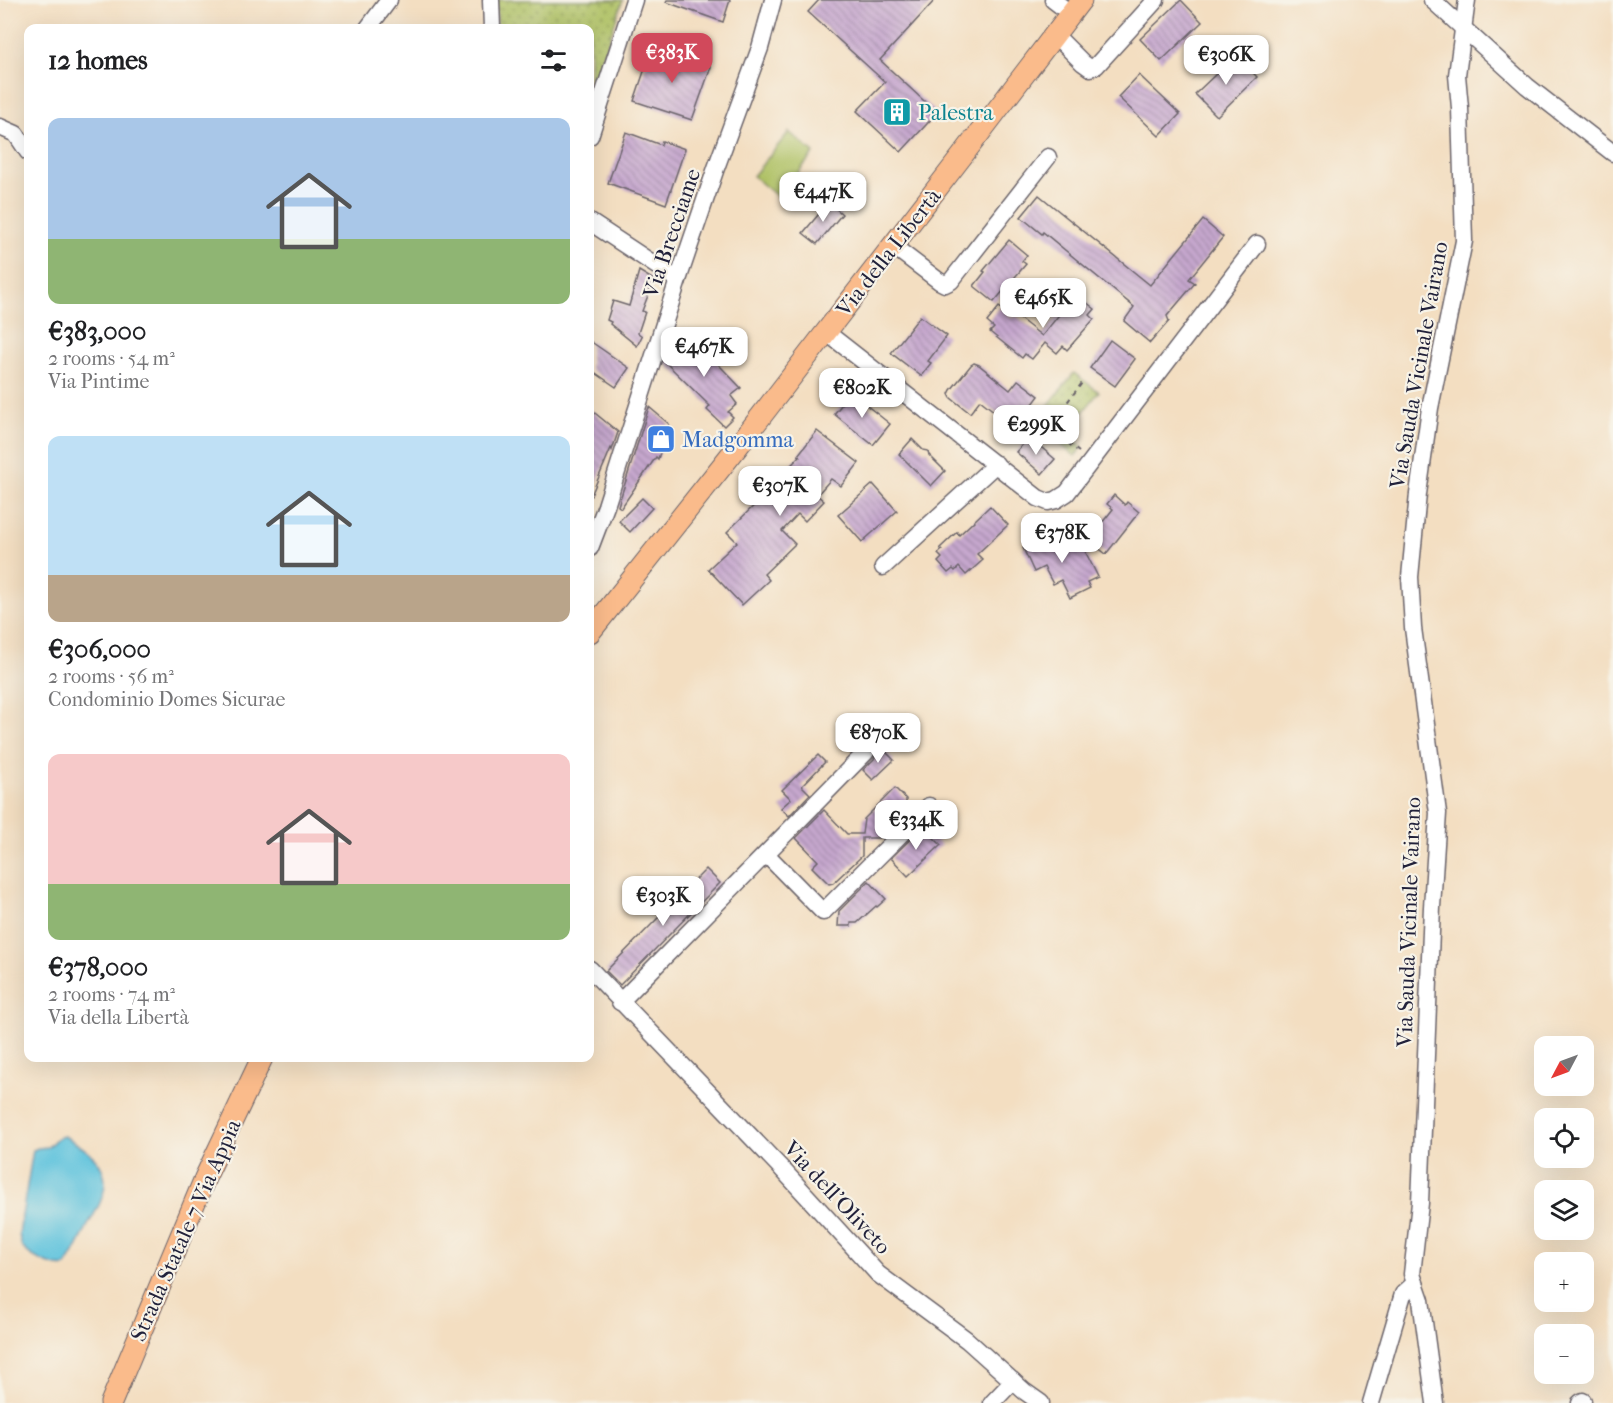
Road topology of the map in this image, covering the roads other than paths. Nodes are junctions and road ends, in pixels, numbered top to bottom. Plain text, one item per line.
1 (388, 0) edge
2 (491, 0) edge
3 (634, 0) edge
4 (773, 0) edge
5 (1053, 0) edge
6 (1156, 0) edge
7 (1432, 0) edge
8 (1467, 0) edge
9 (1076, 7) edge
10 (371, 24) edge
11 (492, 24) edge
12 (1462, 28) junction
13 (1054, 34) junction
14 (594, 124) edge
15 (0, 127) edge
16 (24, 146) edge
17 (1613, 153) edge
18 (1048, 157) dead end
19 (594, 225) edge
20 (1257, 244) dead end
21 (893, 246) junction
22 (678, 280) junction
23 (826, 332) junction
24 (996, 464) junction
25 (594, 538) edge
26 (884, 567) dead end
27 (594, 627) edge
28 (866, 752) dead end
29 (929, 806) dead end
30 (766, 854) junction
31 (594, 973) edge
32 (620, 1002) junction
33 (260, 1062) edge
34 (1415, 1283) junction
35 (1013, 1381) junction
36 (111, 1403) edge
37 (992, 1403) edge
38 (1041, 1403) edge
39 (1371, 1403) edge
40 (1435, 1403) edge

1 - 10 street
2 - 11 street
3 - 14 street
4 - 22 street, Via Brecciame
5 - 9 street
6 - 13 street
7 - 12 street
8 - 12 street, Via Sauda Vicinale Vairano
9 - 13 main road, Via della Libertà
12 - 17 street
12 - 34 street, Via Sauda Vicinale Vairano
13 - 21 main road, Via della Libertà
15 - 16 street
18 - 21 street
19 - 22 street
20 - 24 street, Via della Libertà
21 - 23 main road, Via della Libertà
22 - 25 street, Via Brecciame
23 - 24 street, Via della Libertà
23 - 27 main road
24 - 26 street
28 - 30 street
29 - 30 street
30 - 32 street
31 - 32 street, Via dell'Oliveto
32 - 35 street, Via dell'Oliveto
33 - 36 main road, Strada Statale 7 Via Appia
34 - 39 street
34 - 40 street, Via Sauda Vicinale Vairano
35 - 37 street
35 - 38 street, Via dell'Oliveto

